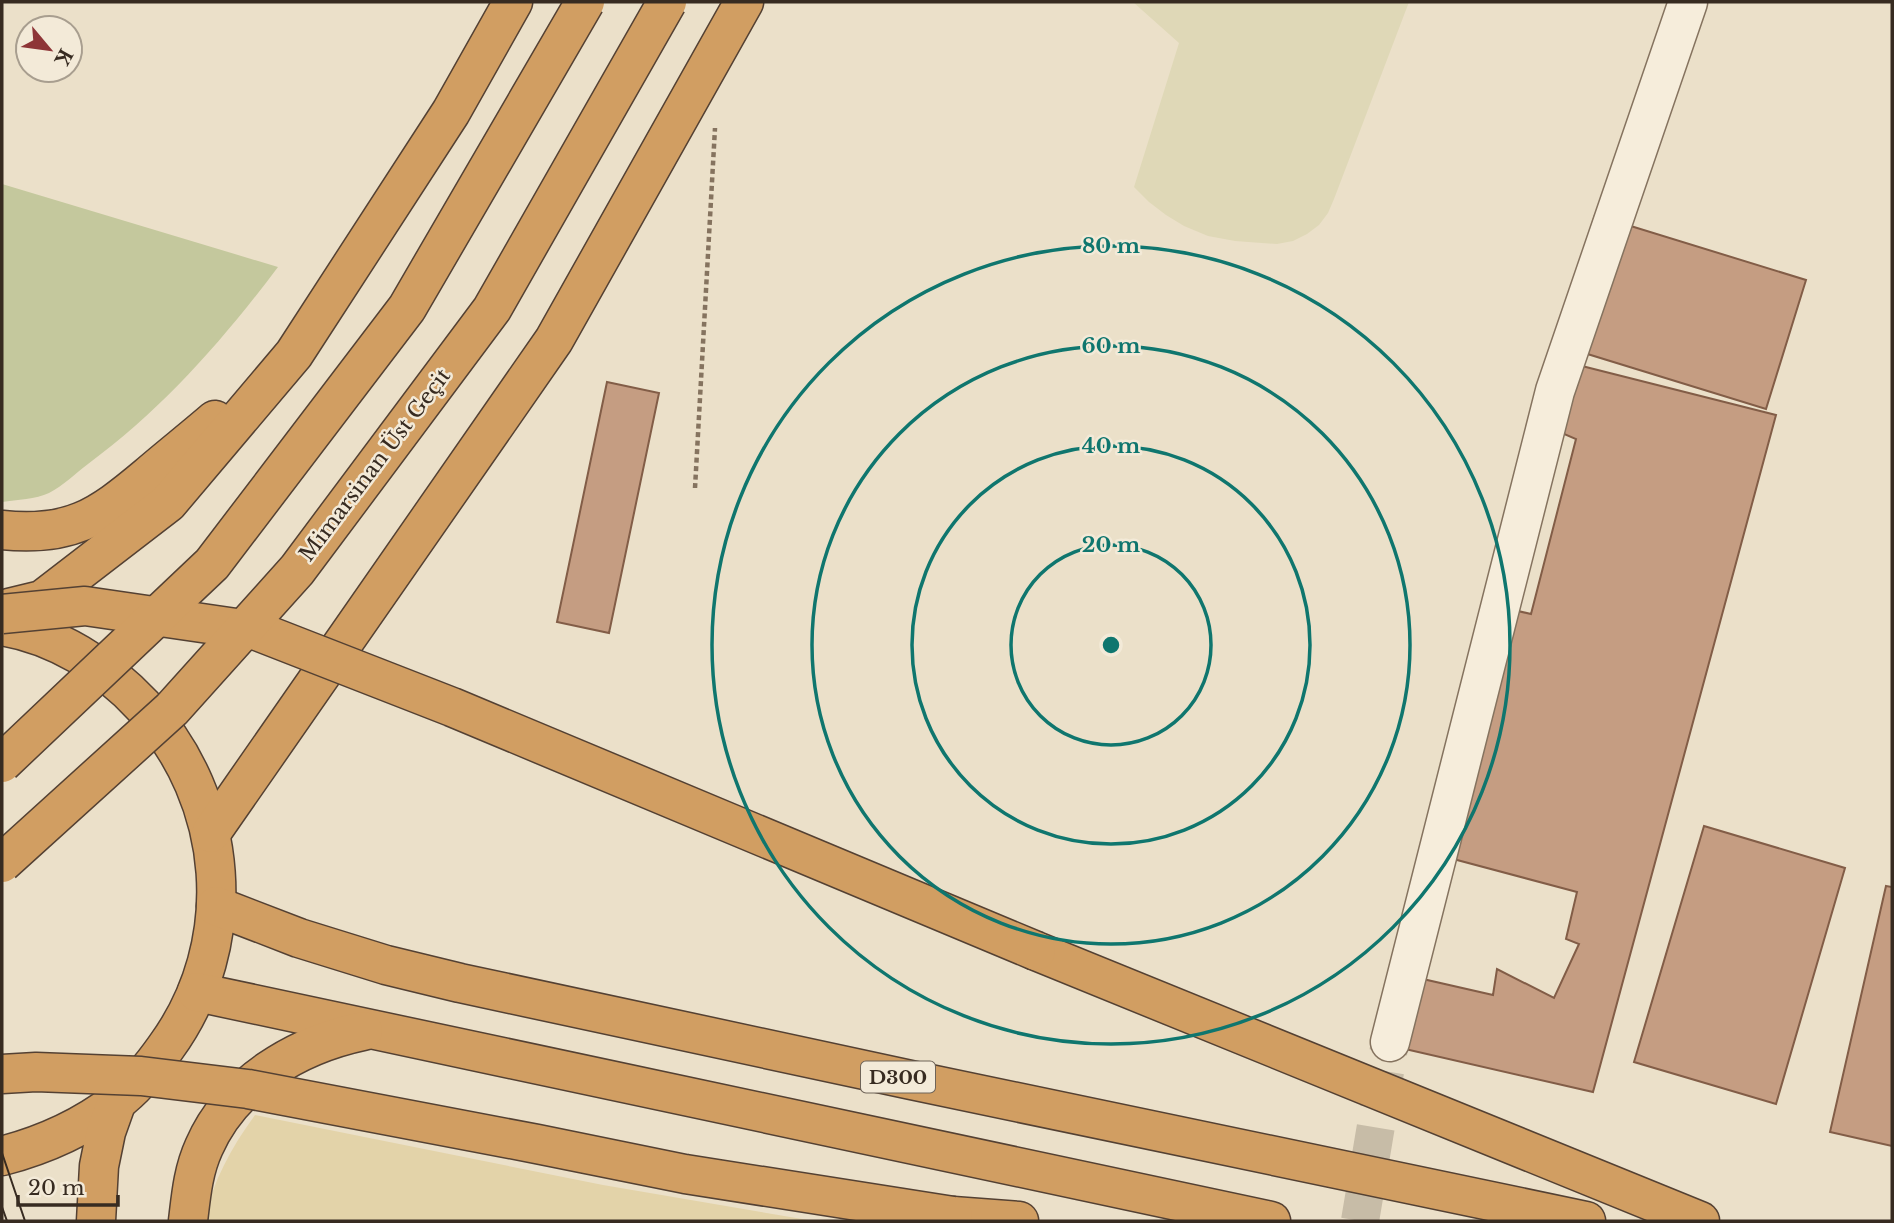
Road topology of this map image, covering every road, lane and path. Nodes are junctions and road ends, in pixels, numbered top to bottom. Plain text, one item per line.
1 (513, 2) edge
2 (584, 2) edge
3 (667, 2) edge
4 (744, 2) edge
5 (1688, 2) edge
6 (716, 127) dead end
7 (294, 354) junction
8 (695, 488) dead end
9 (2, 530) edge
10 (2, 612) edge
11 (2, 626) edge
12 (2, 763) edge
13 (211, 832) junction
14 (2, 863) edge
15 (216, 906) junction
16 (197, 992) junction
17 (371, 1029) junction
18 (1390, 1042) tunnel mouth
19 (2, 1074) edge
20 (117, 1101) junction
21 (2, 1156) edge
22 (96, 1221) edge
23 (188, 1221) edge
24 (1019, 1221) edge
25 (1271, 1221) edge
26 (1586, 1221) edge
27 (1700, 1221) edge

1 - 7 highway
2 - 12 highway, bridge
3 - 14 highway, Mimarsinan Üst Geçit, bridge
4 - 13 highway
5 - 18 street
6 - 8 path
7 - 9 highway
7 - 10 highway
10 - 27 highway, bridge
11 - 13 highway
13 - 15 highway
15 - 16 highway
15 - 26 highway, D300
16 - 17 highway
16 - 20 highway
17 - 23 highway
17 - 25 highway
19 - 24 highway, bridge
20 - 21 highway
20 - 22 highway

